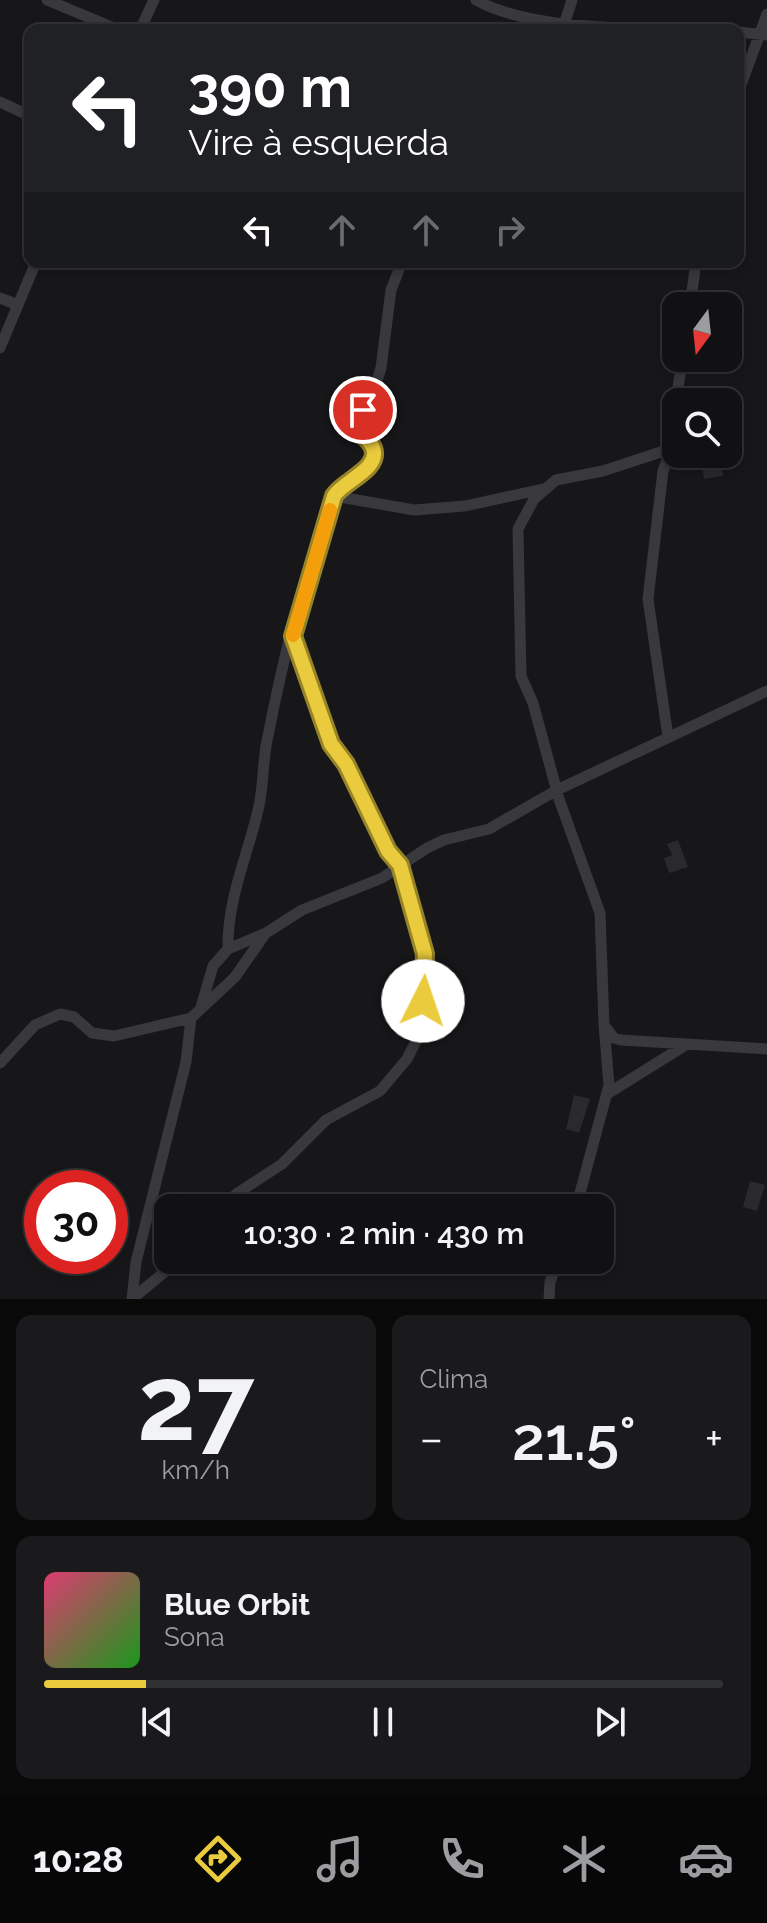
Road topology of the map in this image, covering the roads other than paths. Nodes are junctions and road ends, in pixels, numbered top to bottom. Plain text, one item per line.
1 (47, 0) edge
2 (154, 0) edge
3 (476, 0) edge
4 (572, 0) edge
5 (767, 14) edge
6 (565, 22) junction
7 (105, 24) edge
8 (143, 24) edge
9 (590, 24) edge
10 (763, 35) edge
11 (744, 79) edge
12 (0, 102) edge
13 (24, 113) edge
14 (33, 268) edge
15 (400, 268) edge
16 (695, 268) edge
17 (692, 292) edge
18 (0, 298) edge
19 (18, 305) junction
20 (0, 348) edge
21 (662, 451) edge
22 (664, 468) edge
23 (544, 489) junction
24 (334, 496) junction
25 (293, 636) junction
26 (767, 691) edge
27 (668, 737) junction
28 (557, 790) junction
29 (400, 865) junction
30 (266, 933) junction
31 (228, 949) junction
32 (201, 1007) junction
33 (191, 1018) junction
34 (604, 1025) junction
35 (687, 1045) junction
36 (767, 1049) edge
37 (0, 1063) edge
38 (607, 1094) junction
39 (236, 1194) edge
40 (580, 1194) edge
41 (162, 1274) edge
42 (553, 1274) edge
43 (132, 1299) edge
44 (549, 1299) edge

1 - 7 street
2 - 8 street
3 - 6 street
4 - 6 street
5 - 10 street
6 - 9 street
10 - 11 street
12 - 13 street
14 - 19 street
15 - 24 street
16 - 17 street
18 - 19 street
19 - 20 street
21 - 23 street
22 - 27 street
23 - 24 street
23 - 28 street
24 - 25 street
25 - 29 street
25 - 31 street
26 - 27 street
27 - 28 street
28 - 29 street
28 - 34 street
29 - 30 street
29 - 39 street
30 - 31 street
30 - 32 street
31 - 32 street
32 - 33 street
33 - 37 street
33 - 43 street
34 - 35 street
34 - 38 street
35 - 36 street
35 - 38 street
38 - 40 street
41 - 43 street
42 - 44 street

